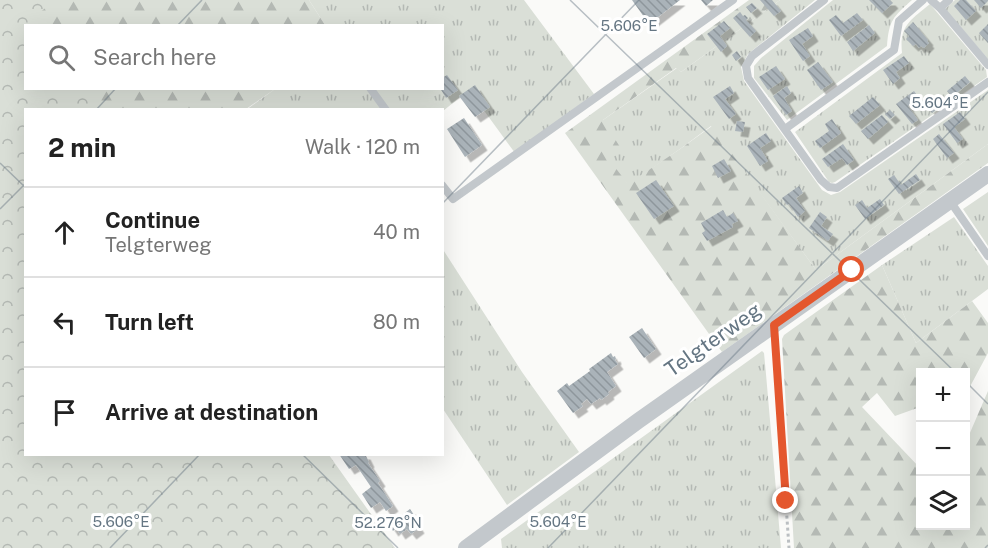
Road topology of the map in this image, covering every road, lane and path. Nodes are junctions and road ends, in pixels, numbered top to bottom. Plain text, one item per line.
1 (733, 0) edge
2 (824, 0) edge
3 (923, 0) edge
4 (931, 0) edge
5 (949, 0) edge
6 (940, 8) junction
7 (988, 65) edge
8 (988, 82) edge
9 (371, 90) edge
10 (385, 108) edge
11 (785, 129) junction
12 (988, 174) edge
13 (444, 188) edge
14 (950, 201) junction
15 (988, 256) edge
16 (774, 325) junction
17 (466, 548) edge
18 (789, 548) edge

1 - 13 lane
2 - 11 lane
3 - 11 lane
4 - 6 lane
5 - 6 lane
6 - 7 lane
8 - 11 lane
9 - 10 lane
12 - 14 street, Telgterweg
14 - 15 lane
14 - 16 street, Telgterweg
16 - 17 street, Telgterweg
16 - 18 path

